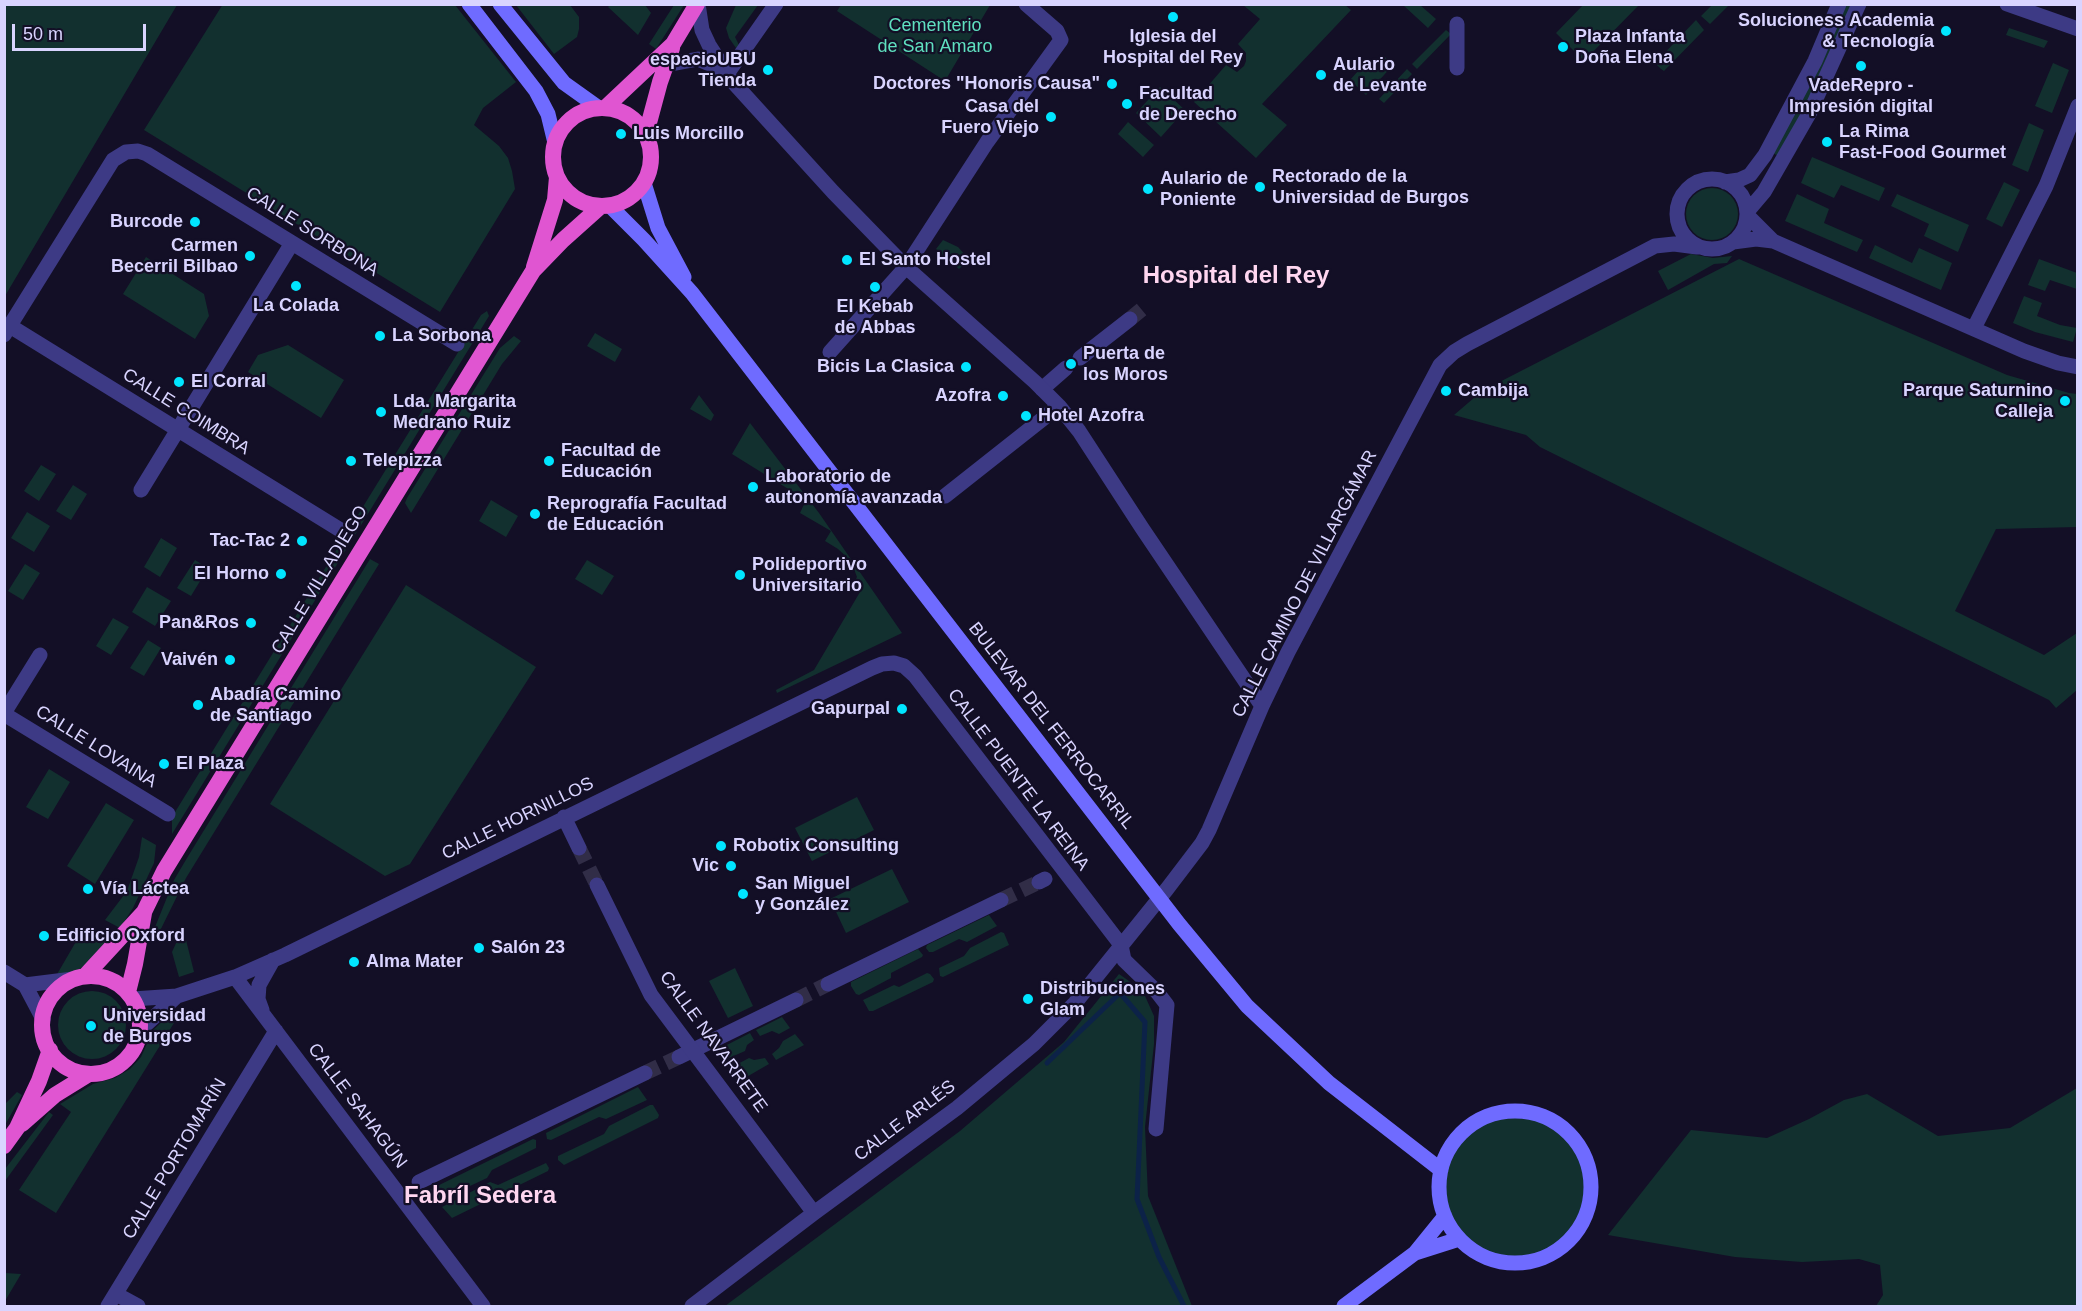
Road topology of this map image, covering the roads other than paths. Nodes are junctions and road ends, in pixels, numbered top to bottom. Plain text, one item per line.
1 (469, 4) edge
2 (500, 4) edge
3 (697, 4) edge
4 (776, 4) edge
5 (1026, 4) edge
6 (1839, 4) edge
7 (1858, 4) edge
8 (2007, 4) edge
9 (1457, 24) dead end
10 (2078, 29) edge
11 (673, 44) junction
12 (666, 64) junction
13 (1457, 68) dead end
14 (724, 71) junction
15 (2078, 106) edge
16 (602, 108) junction
17 (646, 134) junction
18 (555, 143) junction
19 (557, 177) junction
20 (1725, 182) junction
21 (644, 183) junction
22 (605, 206) junction
23 (1747, 214) junction
24 (1677, 219) junction
25 (1773, 241) junction
26 (1733, 242) junction
27 (292, 243) junction
28 (1655, 246) junction
29 (1697, 247) junction
30 (906, 267) junction
31 (533, 271) junction
32 (692, 293) junction
33 (1130, 319) tunnel mouth
34 (1974, 328) junction
35 (7, 330) edge
36 (457, 344) dead end
37 (830, 352) dead end
38 (1080, 358) dead end
39 (1066, 368) dead end
40 (2078, 368) edge
41 (1042, 389) junction
42 (1059, 406) junction
43 (178, 429) junction
44 (141, 490) dead end
45 (945, 496) dead end
46 (342, 531) dead end
47 (40, 655) dead end
48 (872, 668) joint
49 (1262, 706) junction
50 (4, 713) edge
51 (168, 814) dead end
52 (564, 817) junction
53 (579, 848) tunnel mouth
54 (597, 885) tunnel mouth
55 (1160, 899) junction
56 (1001, 900) tunnel mouth
57 (144, 912) junction
58 (1120, 945) junction
59 (273, 960) junction
60 (4, 972) edge
61 (235, 977) junction
62 (79, 978) junction
63 (828, 984) tunnel mouth
64 (25, 985) junction
65 (130, 996) junction
66 (177, 996) junction
67 (796, 1000) tunnel mouth
68 (264, 1015) junction
69 (43, 1019) junction
70 (140, 1030) junction
71 (276, 1031) junction
72 (50, 1050) junction
73 (686, 1053) junction
74 (645, 1073) tunnel mouth
75 (89, 1074) junction
76 (17, 1128) junction
77 (1156, 1129) dead end
78 (4, 1146) edge
79 (1414, 1149) junction
80 (1447, 1154) junction
81 (1441, 1170) junction
82 (419, 1182) dead end
83 (814, 1213) junction
84 (1445, 1216) junction
85 (1459, 1239) junction
86 (1415, 1253) junction
87 (112, 1300) edge
88 (138, 1306) edge
89 (483, 1306) edge
90 (692, 1306) edge
91 (1344, 1306) edge

1 - 18 main road
2 - 16 main road
3 - 11 highway
3 - 14 street
4 - 14 street
5 - 30 street
6 - 20 street
7 - 23 street
8 - 10 street
9 - 13 street
11 - 12 highway
11 - 16 highway
12 - 14 street
12 - 17 highway
14 - 30 street
15 - 34 street
16 - 17 highway
16 - 18 highway
17 - 21 highway
18 - 19 highway
19 - 22 highway
19 - 31 highway, CALLE VILLADIEGO
20 - 23 street
20 - 24 street
21 - 22 highway
21 - 32 main road, BULEVAR DEL FERROCARRIL
22 - 31 highway, CALLE VILLADIEGO
22 - 32 main road, BULEVAR DEL FERROCARRIL
23 - 25 street
23 - 26 street
24 - 28 street, CALLE CAMINO DE VILLARGÁMAR
24 - 29 street
25 - 26 street
25 - 34 street
26 - 29 street
27 - 35 street, CALLE SORBONA
27 - 36 street, CALLE SORBONA
27 - 43 street
28 - 29 street, CALLE CAMINO DE VILLARGÁMAR
28 - 49 street, CALLE CAMINO DE VILLARGÁMAR
30 - 37 street
30 - 41 street
31 - 57 highway, CALLE VILLADIEGO
32 - 55 main road, BULEVAR DEL FERROCARRIL
33 - 38 street
34 - 40 street
35 - 43 street, CALLE COIMBRA
39 - 41 street
41 - 42 street
42 - 45 street
42 - 49 street
43 - 44 street
43 - 46 street, CALLE COIMBRA
47 - 50 street
48 - 52 street, CALLE HORNILLOS
48 - 58 street, CALLE PUENTE LA REINA
49 - 55 street, CALLE CAMINO DE VILLARGÁMAR
50 - 51 street, CALLE LOVAINA
52 - 53 street
52 - 59 street, CALLE HORNILLOS
54 - 73 street, CALLE NAVARRETE
55 - 58 street, CALLE CAMINO DE VILLARGÁMAR
55 - 79 main road, BULEVAR DEL FERROCARRIL
56 - 63 street
57 - 62 highway, CALLE VILLADIEGO
57 - 65 highway, CALLE VILLADIEGO
58 - 77 street
58 - 83 street, CALLE ARLÉS
59 - 61 street, CALLE HORNILLOS
59 - 68 street, CALLE SAHAGÚN
60 - 64 street
61 - 66 street, CALLE HORNILLOS
61 - 68 street, CALLE SAHAGÚN
62 - 64 street
62 - 65 highway
62 - 69 highway
64 - 69 street
65 - 66 street, CALLE HORNILLOS
65 - 70 highway
66 - 70 street, CALLE HORNILLOS
67 - 73 street
68 - 71 street, CALLE SAHAGÚN
69 - 72 highway
70 - 75 highway
71 - 87 street, CALLE PORTOMARÍN
71 - 89 street, CALLE SAHAGÚN
72 - 75 highway
72 - 76 highway
73 - 83 street, CALLE NAVARRETE
74 - 82 street
75 - 76 highway
76 - 78 highway
79 - 80 main road, BULEVAR DEL FERROCARRIL
79 - 81 main road, BULEVAR DEL FERROCARRIL
80 - 81 main road
80 - 85 main road
81 - 84 main road
83 - 90 street, CALLE ARLÉS
84 - 85 main road
84 - 86 main road
85 - 86 main road
86 - 91 main road
87 - 88 street

